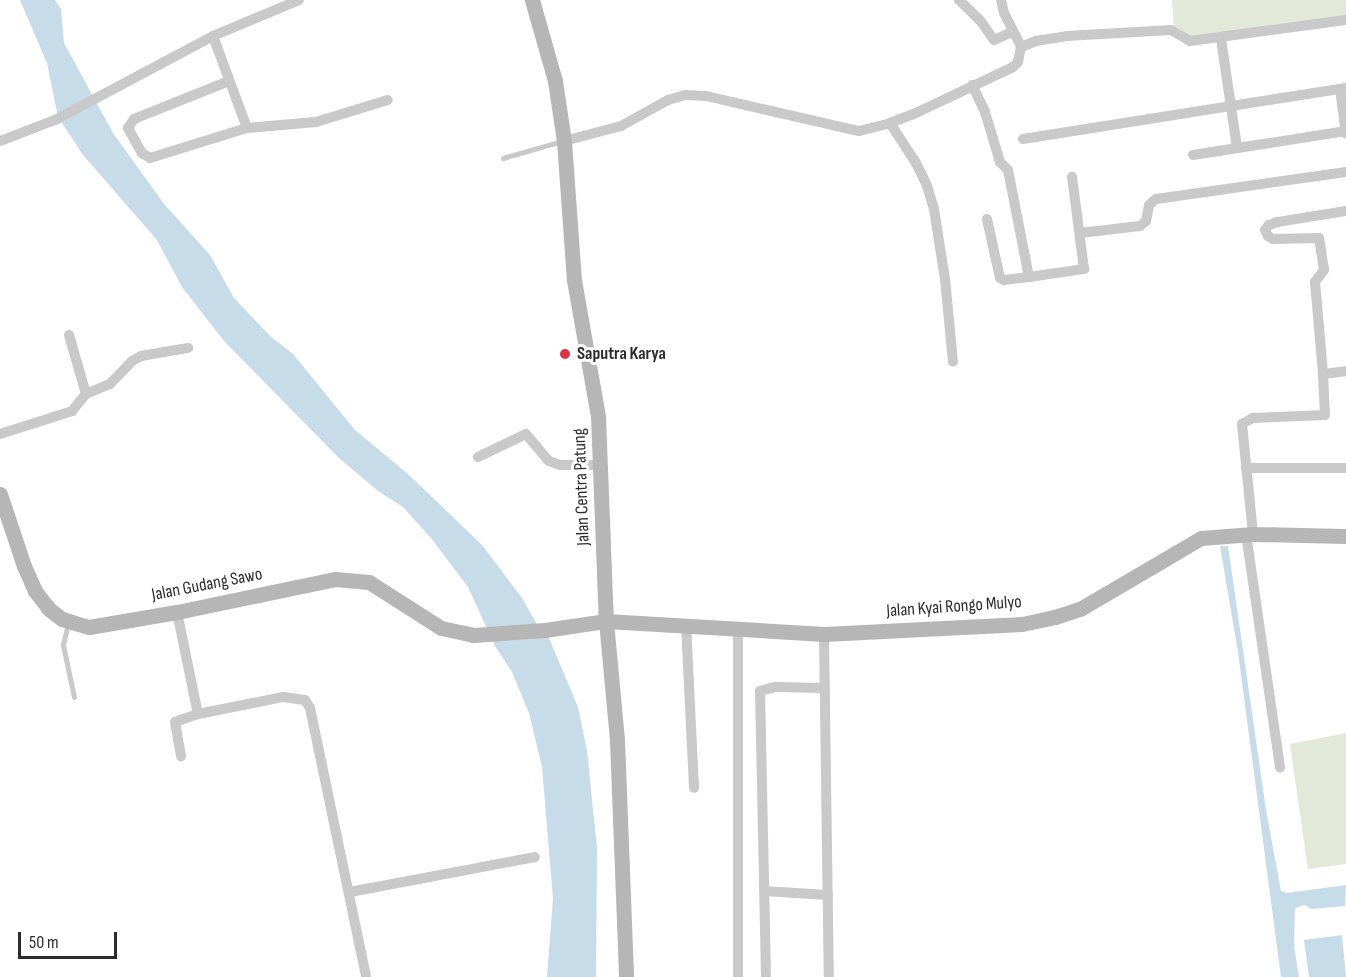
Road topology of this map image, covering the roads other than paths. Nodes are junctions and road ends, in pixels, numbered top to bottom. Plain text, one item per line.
1 (299, 0) edge
2 (532, 0) edge
3 (959, 0) edge
4 (1001, 0) edge
5 (271, 5) edge
6 (1346, 20) edge
7 (1012, 32) junction
8 (213, 36) junction
9 (1221, 39) junction
10 (1021, 48) junction
11 (229, 81) junction
12 (972, 85) junction
13 (1343, 88) edge
14 (388, 100) dead end
15 (1229, 107) junction
16 (890, 123) junction
17 (247, 128) junction
18 (1346, 132) edge
19 (1023, 140) dead end
20 (0, 141) edge
21 (564, 141) junction
22 (1237, 148) junction
23 (1193, 155) dead end
24 (504, 158) dead end
25 (1346, 172) edge
26 (1072, 177) dead end
27 (1346, 211) edge
28 (987, 219) dead end
29 (1080, 233) junction
30 (1029, 277) junction
31 (69, 335) dead end
32 (188, 348) dead end
33 (953, 362) dead end
34 (1346, 371) edge
35 (1323, 374) junction
36 (86, 394) junction
37 (0, 434) edge
38 (478, 457) dead end
39 (601, 465) junction
40 (1246, 468) junction
41 (1346, 468) edge
42 (0, 494) edge
43 (1249, 534) junction
44 (1346, 536) edge
45 (177, 612) junction
46 (606, 621) junction
47 (68, 622) junction
48 (687, 624) junction
49 (738, 629) junction
50 (545, 630) joint
51 (824, 634) junction
52 (824, 688) junction
53 (74, 697) dead end
54 (198, 714) junction
55 (181, 756) dead end
56 (1280, 768) dead end
57 (694, 788) dead end
58 (535, 857) dead end
59 (764, 891) junction
60 (350, 892) junction
61 (828, 895) junction
62 (366, 977) edge
63 (626, 977) edge
64 (738, 977) edge
65 (766, 977) edge
66 (829, 977) edge

1 - 5 street
2 - 21 street, Jalan Centra Patung
3 - 7 street
4 - 7 street
5 - 8 street
6 - 9 street
7 - 10 street
8 - 11 street
8 - 20 street
9 - 10 street
9 - 15 street
10 - 12 street
11 - 17 street
11 - 17 street
12 - 16 street
12 - 30 street
13 - 15 street
13 - 18 street
14 - 17 street
15 - 19 street
15 - 22 street
16 - 21 street
16 - 33 street
18 - 22 street
21 - 24 lane
21 - 39 street, Jalan Centra Patung
22 - 23 street
25 - 29 street
26 - 29 street
27 - 35 street
28 - 30 street
29 - 30 street
31 - 36 street
32 - 36 street
34 - 35 street
35 - 40 street
36 - 37 street
38 - 39 street
39 - 46 street, Jalan Centra Patung
40 - 41 street
40 - 43 street
42 - 47 street
43 - 44 street, Jalan Kyai Rongo Mulyo
43 - 51 street, Jalan Kyai Rongo Mulyo
43 - 56 street
45 - 47 street, Jalan Gudang Sawo
45 - 50 street, Jalan Gudang Sawo
45 - 54 street
46 - 48 street, Jalan Kyai Rongo Mulyo
46 - 50 street, Jalan Kyai Rongo Mulyo
46 - 63 street, Jalan Centra Patung
47 - 53 lane
48 - 49 street, Jalan Kyai Rongo Mulyo
48 - 57 street
49 - 51 street, Jalan Kyai Rongo Mulyo
49 - 64 street
51 - 52 street
52 - 59 street
52 - 61 street
54 - 55 street
54 - 60 street
58 - 60 street
59 - 61 street
59 - 65 street
60 - 62 street
61 - 66 street

